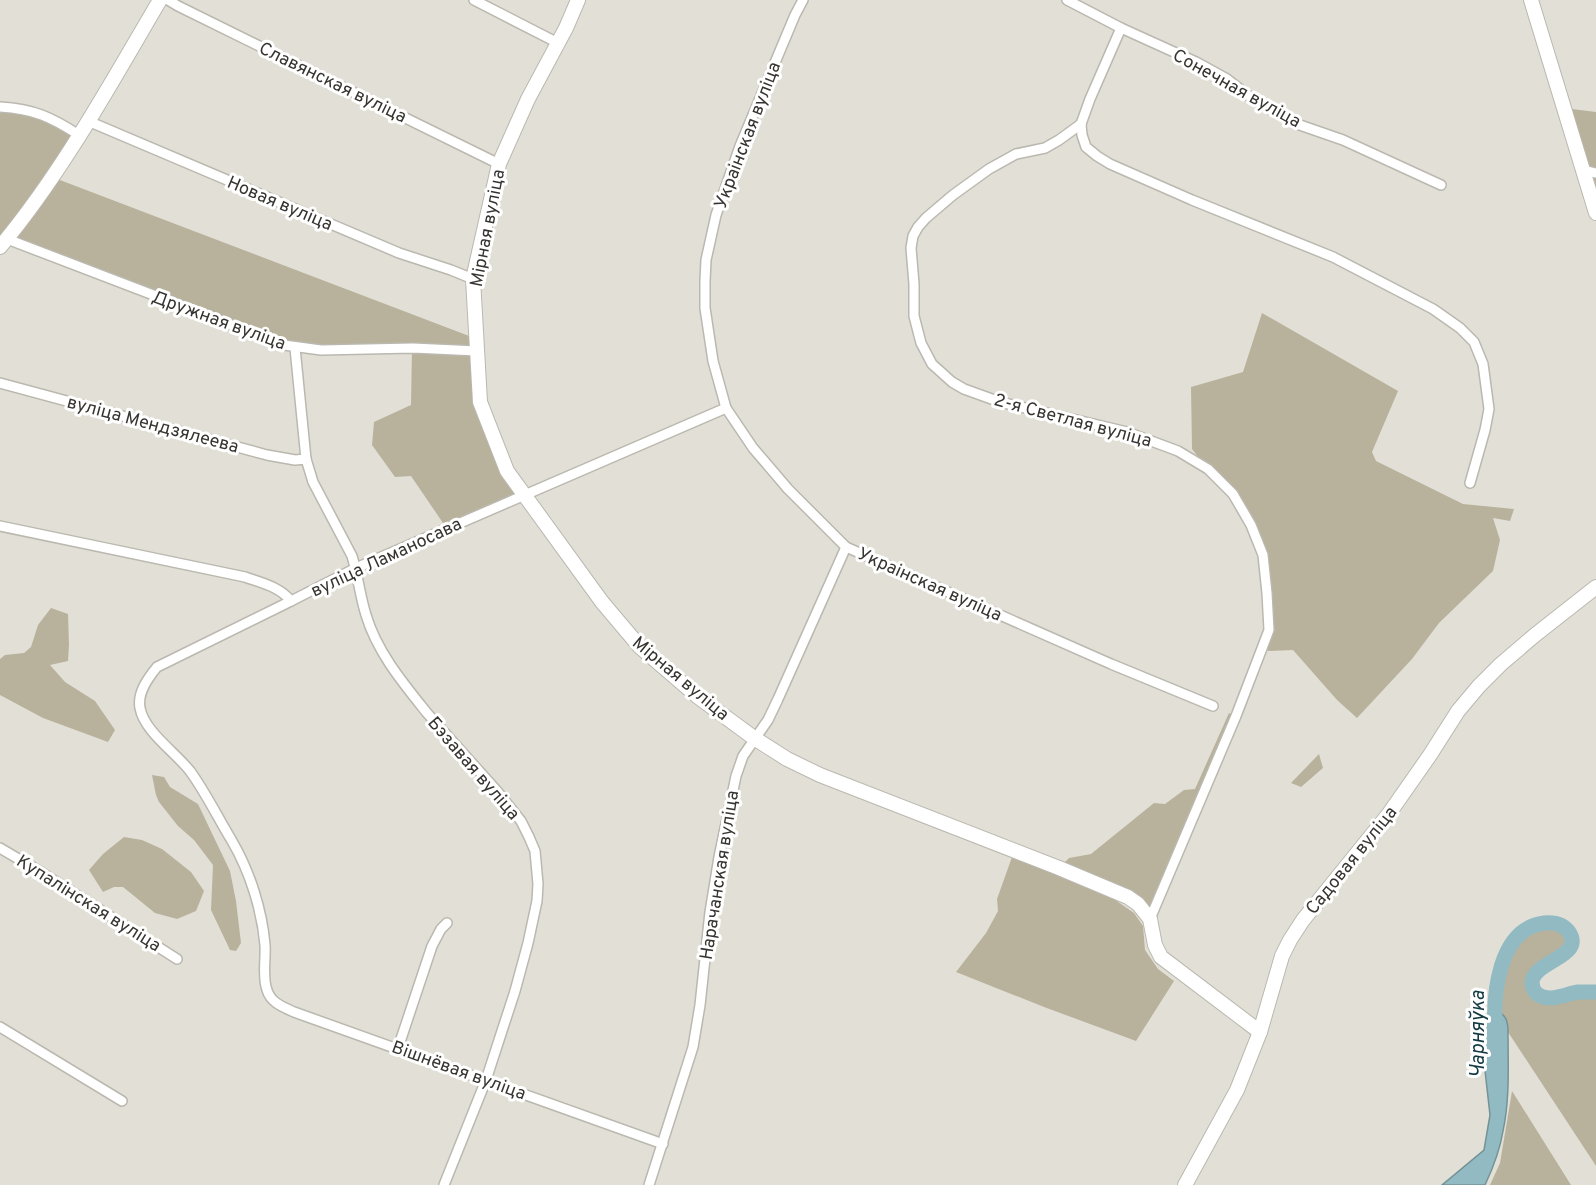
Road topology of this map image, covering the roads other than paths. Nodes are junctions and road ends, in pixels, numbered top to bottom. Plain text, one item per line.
1 (160, 0) edge
2 (168, 0) edge
3 (474, 0) edge
4 (578, 0) edge
5 (803, 0) edge
6 (1531, 0) edge
7 (1075, 1) edge
8 (1121, 28) junction
9 (558, 43) junction
10 (0, 107) edge
11 (88, 121) junction
12 (1081, 124) junction
13 (79, 135) junction
14 (499, 164) junction
15 (1589, 172) edge
16 (1441, 185) dead end
17 (1596, 213) edge
18 (4, 243) edge
19 (473, 279) junction
20 (295, 348) junction
21 (477, 351) junction
22 (0, 383) edge
23 (726, 408) junction
24 (306, 459) junction
25 (1470, 483) dead end
26 (525, 495) junction
27 (0, 526) edge
28 (846, 547) junction
29 (356, 568) junction
30 (1596, 587) edge
31 (291, 601) junction
32 (1213, 706) dead end
33 (754, 738) junction
34 (0, 848) edge
35 (1150, 919) junction
36 (447, 923) dead end
37 (177, 959) dead end
38 (0, 1027) edge
39 (1260, 1032) junction
40 (398, 1048) junction
41 (486, 1080) junction
42 (122, 1101) dead end
43 (663, 1144) junction
44 (444, 1185) edge
45 (649, 1185) edge
46 (1185, 1185) edge

1 - 11 street
2 - 14 street, Славянская вуліца
3 - 9 street
4 - 9 street, Мірная вуліца
5 - 23 street, Украінская вуліца
6 - 15 street
7 - 8 street, Сонечная вуліца
8 - 12 street
8 - 16 street, Сонечная вуліца
9 - 14 street, Мірная вуліца
10 - 13 street
11 - 13 street
11 - 19 street, Новая вуліца
12 - 25 street
12 - 35 street, 2-я Светлая вуліца
13 - 18 street
14 - 19 street, Мірная вуліца
15 - 17 street
18 - 20 street, Дружная вуліца
19 - 21 street, Мірная вуліца
20 - 21 street, Дружная вуліца
20 - 24 street, Бэзавая вуліца
21 - 26 street, Мірная вуліца
22 - 24 street, вуліца Мендзялеева
23 - 26 street, вуліца Ламаносава
23 - 28 street, Украінская вуліца
24 - 29 street, Бэзавая вуліца
26 - 29 street, вуліца Ламаносава
26 - 33 street, Мірная вуліца
27 - 31 street, вуліца Ламаносава
28 - 32 street, Украінская вуліца
28 - 33 street, Нарачанская вуліца
29 - 31 street, вуліца Ламаносава
29 - 41 street, Бэзавая вуліца
30 - 39 street, Садовая вуліца
31 - 40 street, Вішнёвая вуліца
33 - 35 street, Мірная вуліца
33 - 43 street, Нарачанская вуліца
34 - 37 street, Купалінская вуліца
35 - 39 street
36 - 40 street
38 - 42 street
39 - 46 street, Садовая вуліца
40 - 41 street, Вішнёвая вуліца
41 - 43 street, Вішнёвая вуліца
41 - 44 street, Бэзавая вуліца
43 - 45 street, Нарачанская вуліца

